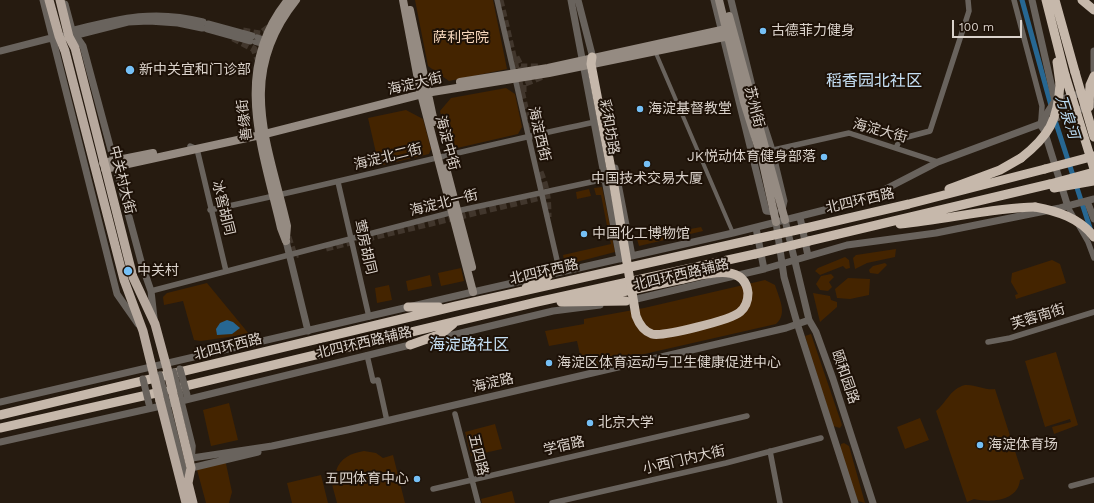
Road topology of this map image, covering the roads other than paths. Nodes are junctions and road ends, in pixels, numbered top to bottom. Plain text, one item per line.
1 (43, 0) edge
2 (49, 0) edge
3 (60, 0) edge
4 (64, 0) edge
5 (288, 0) edge
6 (296, 0) edge
7 (403, 0) edge
8 (409, 0) edge
9 (497, 0) edge
10 (571, 0) edge
11 (578, 0) edge
12 (714, 0) edge
13 (720, 0) edge
14 (725, 0) edge
15 (731, 0) edge
16 (968, 0) edge
17 (1014, 0) edge
18 (1032, 0) edge
19 (1042, 0) edge
20 (1046, 0) edge
21 (1055, 0) edge
22 (1082, 0) edge
23 (1094, 10) edge
24 (1050, 18) junction
25 (1054, 30) junction
26 (71, 33) junction
27 (727, 33) junction
28 (56, 37) junction
29 (260, 41) junction
30 (0, 51) edge
31 (655, 51) junction
32 (1094, 51) edge
33 (589, 61) junction
34 (1094, 70) edge
35 (514, 76) junction
36 (1094, 76) edge
37 (1094, 89) edge
38 (423, 92) junction
39 (1055, 101) junction
40 (1094, 104) edge
41 (595, 122) junction
42 (1043, 123) junction
43 (261, 132) junction
44 (1093, 134) edge
45 (527, 136) junction
46 (194, 148) junction
47 (896, 148) junction
48 (769, 151) junction
49 (1094, 156) edge
50 (440, 157) junction
51 (938, 162) junction
52 (115, 164) junction
53 (104, 166) junction
54 (1094, 171) edge
55 (608, 176) junction
56 (1094, 181) edge
57 (338, 182) junction
58 (1050, 186) junction
59 (541, 193) junction
60 (277, 196) junction
61 (1091, 200) edge
62 (909, 204) junction
63 (1070, 206) junction
64 (210, 210) junction
65 (779, 211) junction
66 (455, 212) junction
67 (800, 217) junction
68 (785, 220) junction
69 (1094, 220) edge
70 (776, 222) junction
71 (867, 227) junction
72 (756, 228) junction
73 (733, 233) junction
74 (1094, 237) edge
75 (351, 239) junction
76 (286, 241) joint
77 (632, 253) junction
78 (290, 255) junction
79 (619, 256) junction
80 (808, 256) junction
81 (1094, 258) edge
82 (794, 260) junction
83 (782, 263) junction
84 (764, 268) junction
85 (226, 271) junction
86 (560, 273) junction
87 (548, 276) junction
88 (151, 291) junction
89 (475, 291) junction
90 (516, 293) junction
91 (580, 301) junction
92 (626, 301) junction
93 (537, 302) junction
94 (456, 306) junction
95 (408, 307) junction
96 (1094, 312) edge
97 (369, 317) junction
98 (809, 320) junction
99 (455, 323) junction
100 (797, 323) junction
101 (155, 324) junction
102 (308, 331) junction
103 (988, 342) dead end
104 (410, 345) junction
105 (367, 355) junction
106 (178, 361) junction
107 (140, 370) junction
108 (165, 371) junction
109 (174, 400) junction
110 (0, 402) edge
111 (149, 406) junction
112 (455, 414) dead end
113 (0, 415) edge
114 (747, 416) dead end
115 (387, 421) junction
116 (0, 428) edge
117 (821, 438) dead end
118 (0, 442) edge
119 (272, 446) junction
120 (770, 451) junction
121 (192, 458) junction
122 (190, 468) junction
123 (472, 479) junction
124 (1094, 480) edge
125 (188, 483) junction
126 (1071, 486) dead end
127 (433, 488) dead end
128 (186, 503) edge
129 (193, 503) edge
130 (478, 503) edge
131 (552, 503) edge
132 (780, 503) edge
133 (855, 503) edge
134 (873, 503) edge

1 - 28 street, 中关村大街
2 - 28 main road, 中关村大街
3 - 26 main road, 中关村大街
4 - 26 street, 中关村大街
5 - 29 main road, 善缘街
6 - 29 main road, 善缘街
7 - 38 main road, 海淀中街
8 - 38 main road, 海淀中街
9 - 35 street, 海淀西街
10 - 33 street, 彩和坊路
11 - 33 street, 彩和坊路
12 - 27 street, 苏州街
13 - 27 main road, 苏州街
14 - 27 main road, 苏州街
15 - 48 street, 苏州街
16 - 47 street
17 - 42 street
18 - 39 street
19 - 24 highway
20 - 24 highway
21 - 44 highway, bridge
22 - 23 highway
24 - 25 highway
25 - 54 highway, bridge
25 - 62 highway, bridge
26 - 28 street
26 - 29 street
26 - 52 street
26 - 53 main road, 中关村大街
27 - 31 main road, 海淀大街
27 - 33 main road, 海淀大街
27 - 48 main road, 苏州街
27 - 65 main road, 苏州街
28 - 30 street
28 - 108 main road, 中关村大街
29 - 43 main road, 善缘街
31 - 33 main road, 海淀大街
31 - 73 street
32 - 34 street
33 - 35 main road, 海淀大街
33 - 41 street, 彩和坊路
33 - 55 highway
33 - 77 street, 彩和坊路
35 - 38 main road, 海淀大街
35 - 45 street, 海淀西街
36 - 44 highway, bridge
37 - 39 street
38 - 43 main road, 海淀大街
38 - 50 main road, 海淀中街
39 - 42 street
40 - 42 street, 北四环西路
41 - 45 street, 海淀北二街
41 - 55 street, 彩和坊路
42 - 51 street, 北四环西路
42 - 63 street
43 - 46 main road, 海淀大街
43 - 60 main road, 善缘街
45 - 50 street, 海淀北二街
45 - 59 street, 海淀西街
46 - 52 main road, 海淀大街
46 - 64 street, 冰窖胡同
47 - 48 street, 海淀大街
47 - 51 street, 海淀大街
48 - 65 main road, 苏州街
49 - 62 highway, 北四环西路, bridge
50 - 57 street, 海淀北二街
50 - 66 main road, 海淀中街
51 - 67 street, 北四环西路
52 - 53 main road, 海淀大街
52 - 88 street
53 - 101 main road, 中关村大街
54 - 58 highway, bridge
55 - 59 street, 海淀北一街
55 - 79 street, 彩和坊路
55 - 91 highway, bridge
56 - 58 highway, bridge
57 - 60 street, 海淀北二街
57 - 75 street, 莺房胡同
58 - 71 highway, 北四环西路
59 - 66 street, 海淀北一街
59 - 86 street, 海淀西街
60 - 64 street, 海淀北二街
60 - 76 main road, 善缘街
61 - 63 street
61 - 69 street
62 - 90 highway, 北四环西路, bridge
63 - 80 street
63 - 81 street
64 - 85 street, 冰窖胡同
65 - 68 main road, 苏州街
65 - 70 main road, 苏州街
66 - 75 street, 海淀北一街
66 - 89 main road, 海淀中街
67 - 68 street, 北四环西路
67 - 80 street
68 - 70 street, 北四环西路
68 - 82 street, 颐和园路
70 - 72 street, 北四环西路辅路
70 - 83 street, 颐和园路
71 - 74 highway, bridge
71 - 93 highway, 北四环西路, bridge
72 - 73 street, 北四环西路辅路
72 - 84 street
73 - 77 street, 北四环西路辅路
75 - 78 street, 海淀北一街
75 - 97 street, 莺房胡同
76 - 78 street, 善缘街
77 - 79 street, 北四环西路辅路
78 - 85 street, 海淀北一街
78 - 102 street, 善缘街
79 - 86 street, 北四环西路辅路
80 - 82 street
82 - 83 street, 北四环西路辅路
82 - 98 street, 颐和园路
83 - 84 street, 北四环西路辅路
83 - 100 street, 颐和园路
84 - 92 street, 北四环西路辅路
85 - 88 street
86 - 87 street, 北四环西路辅路
87 - 89 street, 北四环西路辅路
87 - 90 highway
88 - 101 street
89 - 95 street, 北四环西路辅路
90 - 94 highway, 北四环西路
91 - 92 highway
91 - 93 highway
92 - 104 street, 北四环西路辅路
93 - 99 highway, 北四环西路
94 - 95 highway
94 - 113 highway, 北四环西路
95 - 97 street, 北四环西路辅路
96 - 103 street, 芙蓉南街
97 - 102 street, 北四环西路辅路
98 - 100 street, 海淀路
98 - 134 street, 颐和园路
99 - 104 highway
99 - 116 highway, 北四环西路
100 - 115 street, 海淀路
100 - 133 street, 颐和园路
101 - 108 main road, 中关村大街
102 - 106 street, 北四环西路辅路
104 - 105 street, 北四环西路辅路
105 - 109 street, 北四环西路辅路
105 - 115 street
106 - 108 street
106 - 108 street, 北四环西路辅路
107 - 108 street, 北四环西路辅路
107 - 110 street, 北四环西路辅路
107 - 111 street, bridge
108 - 109 main road, 中关村大街, bridge
108 - 109 main road, 中关村大街, bridge
108 - 109 street, bridge
109 - 111 street, 北四环西路辅路
109 - 121 street
109 - 122 main road
109 - 125 street
109 - 128 main road
111 - 118 street, 北四环西路辅路
112 - 123 street, 五四路
114 - 123 street, 学宿路
115 - 119 street, 海淀路
117 - 120 street, 小西门内大街
119 - 121 street, 海淀路
119 - 122 street
120 - 131 street, 小西门内大街
120 - 132 street
121 - 122 street
122 - 125 main road
123 - 127 street, 学宿路
123 - 130 street, 五四路
124 - 126 street
125 - 129 main road

